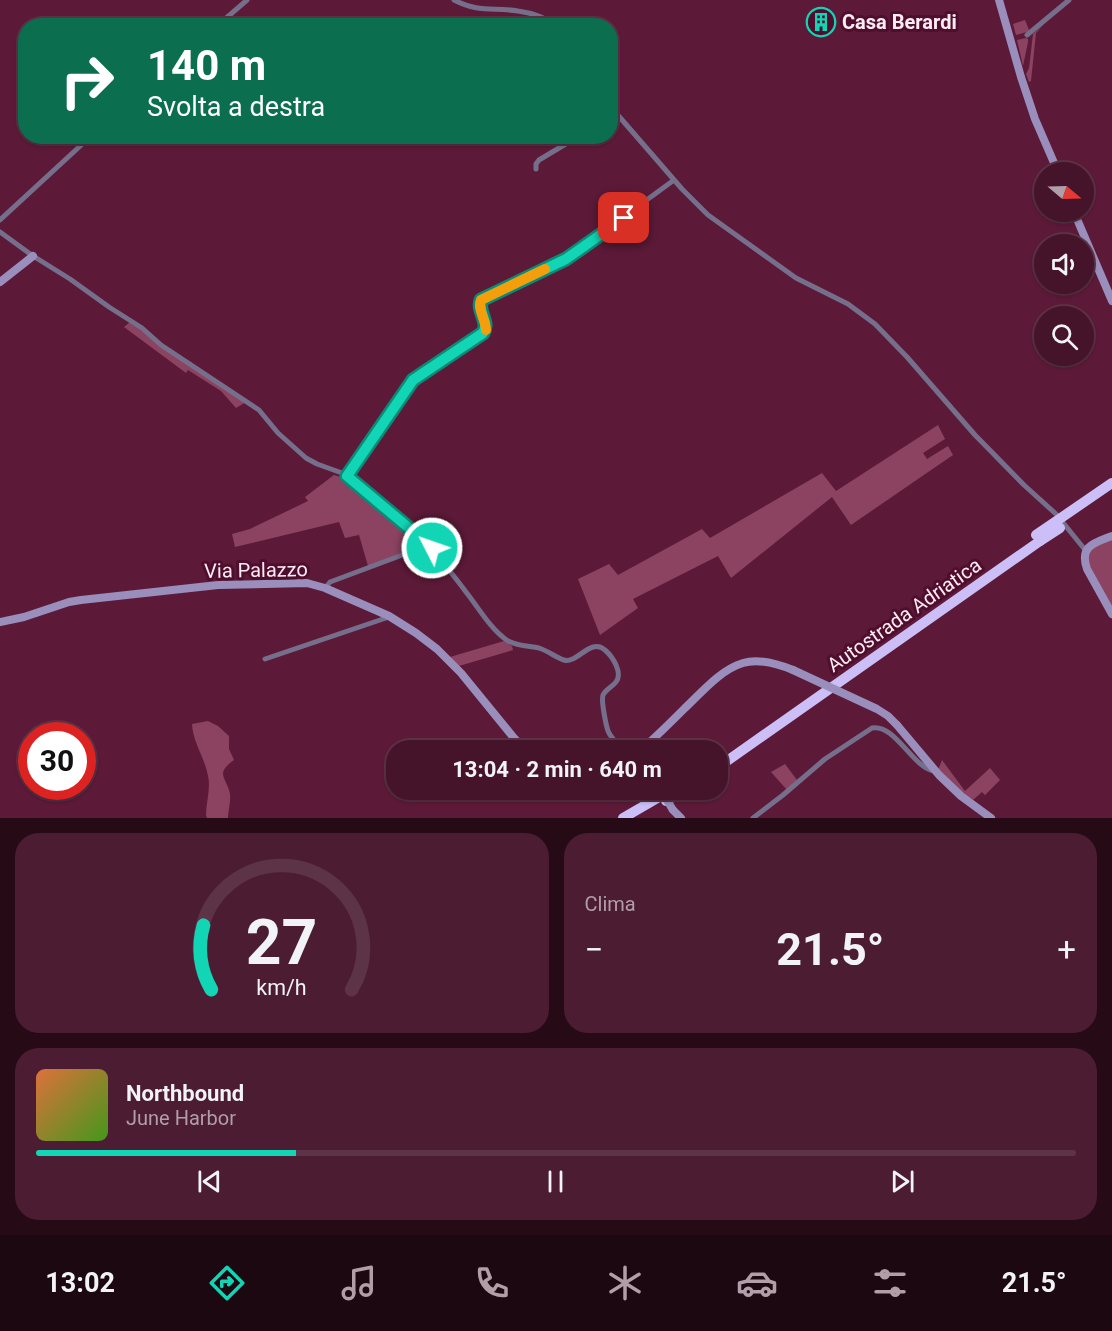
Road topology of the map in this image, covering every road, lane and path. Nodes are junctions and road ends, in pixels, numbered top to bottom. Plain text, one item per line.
1 (247, 0) edge
2 (454, 0) edge
3 (999, 0) edge
4 (1069, 0) edge
5 (226, 18) edge
6 (543, 18) edge
7 (1027, 35) dead end
8 (618, 117) edge
9 (82, 144) edge
10 (566, 144) edge
11 (1054, 162) edge
12 (536, 169) dead end
13 (674, 180) junction
14 (0, 220) edge
15 (1078, 222) edge
16 (0, 232) edge
17 (33, 256) junction
18 (0, 282) edge
19 (1112, 301) edge
20 (347, 476) junction
21 (1112, 483) edge
22 (1112, 491) edge
23 (1112, 536) edge
24 (1038, 538) junction
25 (424, 545) junction
26 (1086, 551) junction
27 (325, 588) junction
28 (1112, 614) edge
29 (389, 616) junction
30 (0, 622) edge
31 (265, 659) dead end
32 (516, 740) edge
33 (615, 740) edge
34 (652, 740) edge
35 (728, 751) edge
36 (728, 760) edge
37 (936, 771) junction
38 (654, 800) edge
39 (667, 800) edge
40 (668, 800) edge
41 (677, 815) edge
42 (623, 818) edge
43 (638, 818) edge
44 (753, 818) edge
45 (991, 818) edge

1 - 5 street
2 - 6 street
3 - 11 street
4 - 7 street
8 - 13 street
9 - 14 street
10 - 12 street
13 - 20 street
13 - 26 street
15 - 19 street
16 - 17 street
17 - 18 street
17 - 20 street
20 - 25 street
21 - 24 highway, Autostrada Adriatica, bridge
22 - 24 highway, Autostrada Adriatica, bridge
23 - 26 street
24 - 35 highway, Autostrada Adriatica
24 - 36 highway, Autostrada Adriatica
25 - 27 street
25 - 33 street
26 - 28 street
27 - 29 street, Via Palazzo
27 - 30 street, Via Palazzo
29 - 31 street
29 - 32 street, Via Palazzo
34 - 37 street, bridge
37 - 44 street
37 - 45 street
38 - 42 highway
39 - 41 street, bridge
40 - 43 highway

